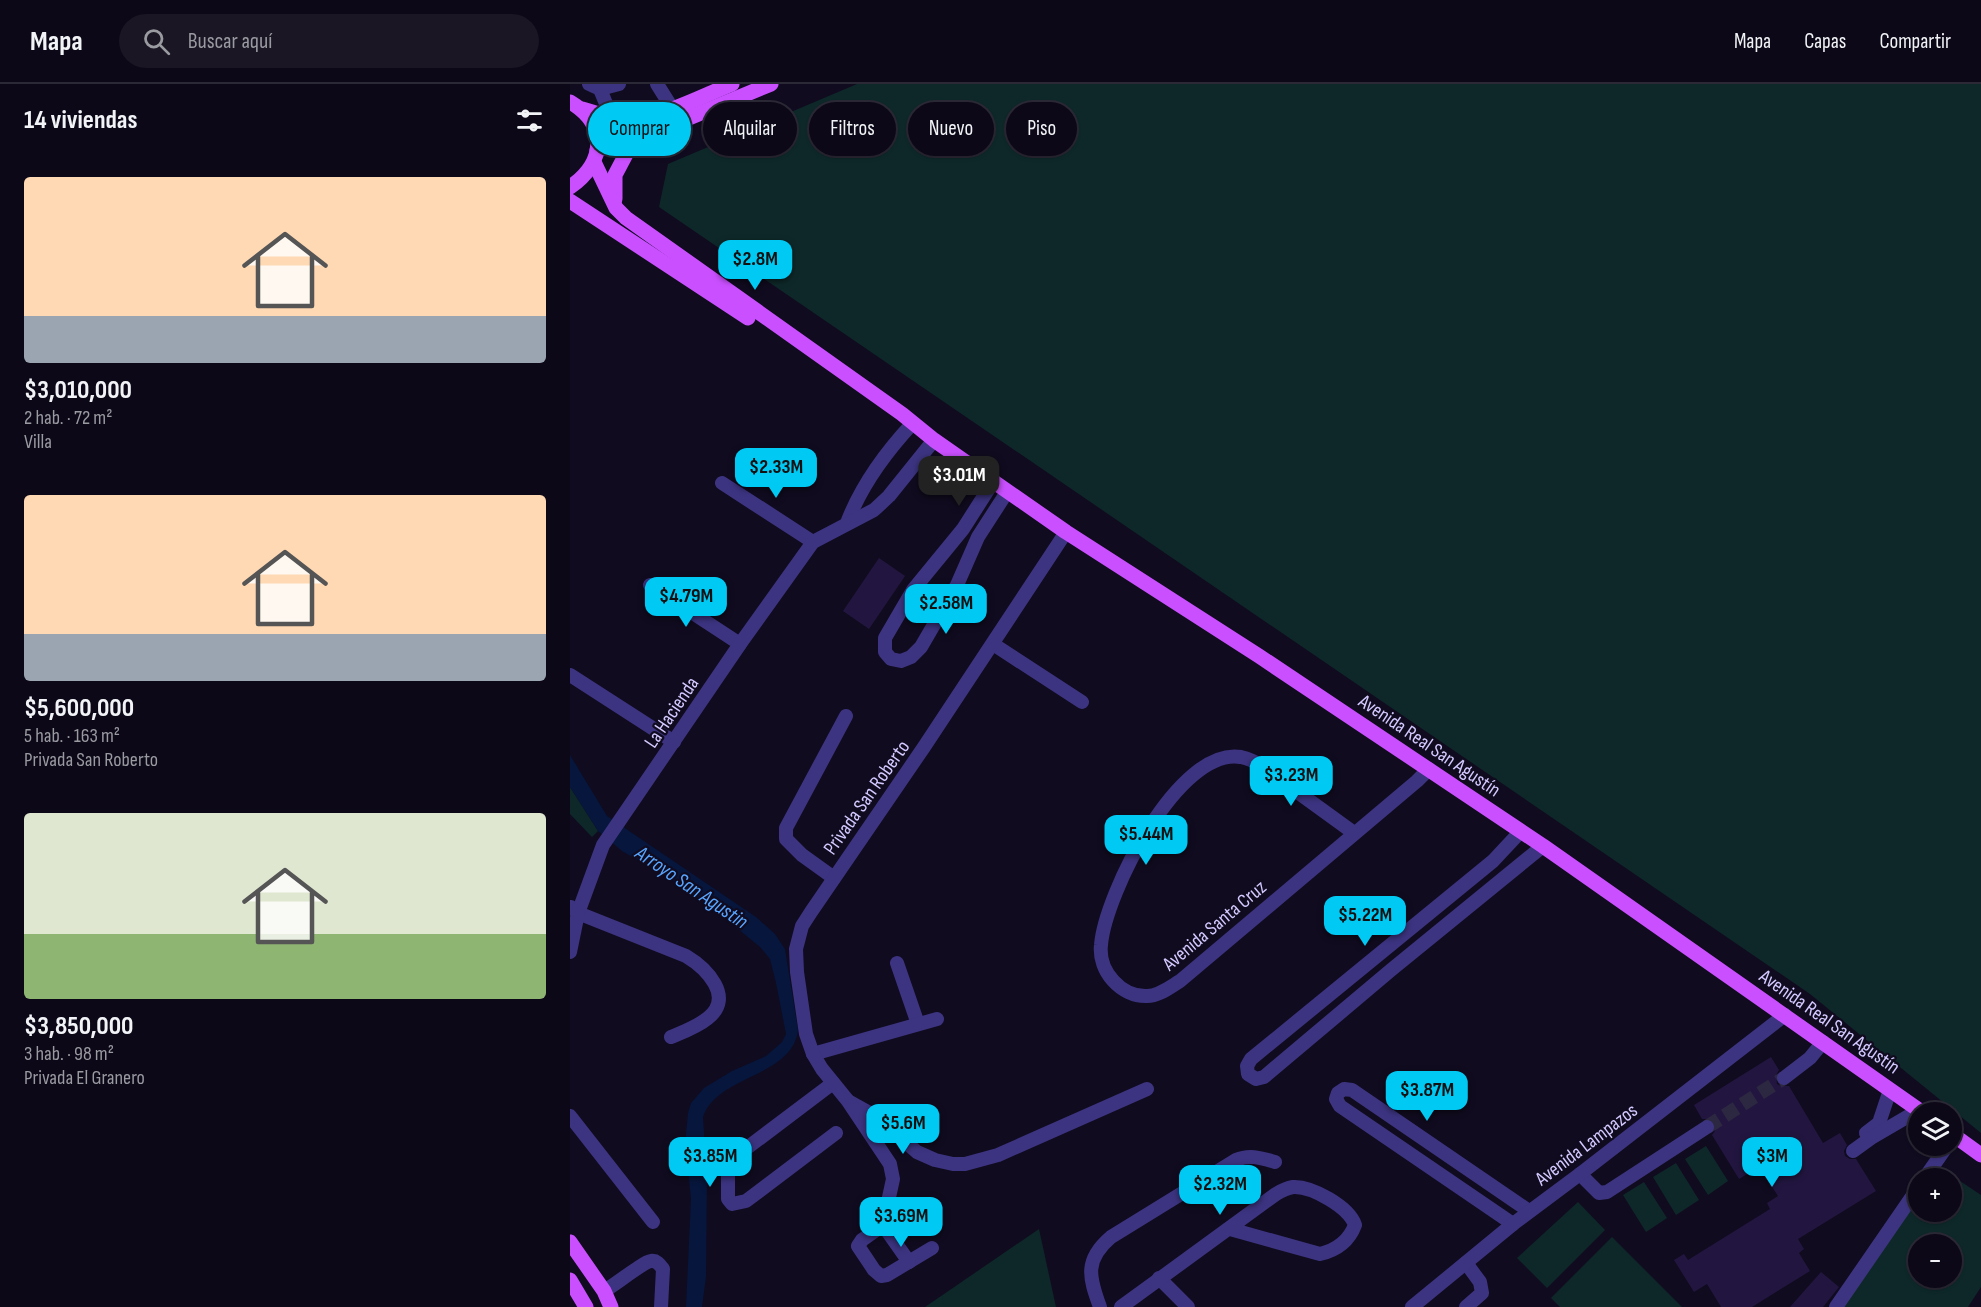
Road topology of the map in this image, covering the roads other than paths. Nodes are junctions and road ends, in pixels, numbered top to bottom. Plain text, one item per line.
1 (618, 84) edge
2 (657, 84) edge
3 (732, 84) edge
4 (771, 84) edge
5 (594, 86) edge
6 (603, 102) edge
7 (668, 102) edge
8 (687, 102) edge
9 (576, 106) edge
10 (691, 117) edge
11 (588, 120) edge
12 (596, 156) joint
13 (625, 156) edge
14 (570, 187) edge
15 (570, 201) edge
16 (616, 208) junction
17 (910, 422) junction
18 (934, 440) junction
19 (993, 482) junction
20 (722, 483) dead end
21 (1007, 492) junction
22 (977, 510) junction
23 (990, 518) junction
24 (847, 523) junction
25 (1066, 532) junction
26 (813, 542) junction
27 (946, 549) junction
28 (966, 561) junction
29 (650, 585) dead end
30 (740, 644) junction
31 (993, 644) junction
32 (570, 675) edge
33 (1082, 702) dead end
34 (846, 716) dead end
35 (674, 742) junction
36 (1430, 769) junction
37 (1521, 831) junction
38 (1354, 833) junction
39 (1543, 846) junction
40 (834, 878) junction
41 (574, 909) edge
42 (570, 952) edge
43 (1378, 956) junction
44 (897, 963) dead end
45 (1391, 970) junction
46 (1785, 1015) junction
47 (937, 1019) dead end
48 (918, 1024) junction
49 (670, 1037) dead end
50 (1823, 1042) junction
51 (813, 1054) junction
52 (1784, 1078) tunnel mouth
53 (833, 1083) junction
54 (1147, 1089) dead end
55 (1890, 1090) junction
56 (848, 1101) junction
57 (1908, 1103) edge
58 (570, 1116) edge
59 (1908, 1119) edge
60 (1707, 1127) tunnel mouth
61 (836, 1133) dead end
62 (1428, 1142) junction
63 (1962, 1144) edge
64 (1981, 1155) edge
65 (1416, 1158) junction
66 (1275, 1162) dead end
67 (1580, 1174) junction
68 (1908, 1203) edge
69 (1529, 1211) junction
70 (653, 1222) dead end
71 (1513, 1224) junction
72 (883, 1225) junction
73 (1230, 1229) junction
74 (570, 1242) edge
75 (932, 1248) dead end
76 (909, 1262) junction
77 (1466, 1263) junction
78 (1159, 1278) junction
79 (570, 1280) edge
80 (604, 1291) junction
81 (586, 1307) edge
82 (611, 1307) edge
83 (661, 1307) edge
84 (1100, 1307) edge
85 (1121, 1307) edge
86 (1188, 1307) edge
87 (1412, 1307) edge
88 (1467, 1307) edge
89 (1836, 1307) edge

1 - 5 street
2 - 7 street
3 - 8 main road
4 - 10 main road
5 - 6 street
9 - 11 main road, Avenida Real San Agustín
12 - 14 main road
12 - 16 main road, Avenida Real San Agustín
13 - 16 main road
15 - 17 main road, Avenida Real San Agustín
16 - 17 main road, Avenida Real San Agustín
17 - 18 main road, Avenida Real San Agustín
17 - 24 street
18 - 19 main road, Avenida Real San Agustín
18 - 24 street, La Hacienda
19 - 21 main road, Avenida Real San Agustín
19 - 22 street
20 - 26 street
21 - 23 street
21 - 25 main road, Avenida Real San Agustín
22 - 23 street
22 - 27 street
23 - 28 street
24 - 26 street, La Hacienda
25 - 31 street, Privada San Roberto
25 - 36 main road, Avenida Real San Agustín
26 - 30 street, La Hacienda
27 - 28 street
27 - 28 street
29 - 30 street
30 - 35 street, La Hacienda
31 - 33 street
31 - 40 street, Privada San Roberto
32 - 35 street
34 - 40 street
35 - 41 street, La Hacienda
36 - 37 main road, Avenida Real San Agustín
36 - 38 street, Avenida Santa Cruz
37 - 39 main road, Avenida Real San Agustín
37 - 43 street
38 - 38 street, Avenida Santa Cruz
39 - 45 street
39 - 46 main road, Avenida Real San Agustín
40 - 51 street, Privada San Roberto
41 - 42 street, La Hacienda
41 - 49 street
43 - 45 street
43 - 45 street
44 - 48 street
46 - 50 main road, Avenida Real San Agustín
46 - 67 street, Avenida Lampazos
47 - 48 street
48 - 51 street
50 - 52 street
50 - 55 main road, Avenida Real San Agustín
51 - 53 street, Privada San Roberto
53 - 56 street, Privada San Roberto
53 - 61 street
54 - 56 street, Privada San Roberto
55 - 57 main road, Avenida Real San Agustín
55 - 59 street
56 - 72 street, Privada San Roberto
58 - 70 street
60 - 67 street
62 - 65 street
62 - 65 street
62 - 69 street
63 - 64 main road
65 - 71 street
66 - 84 street
67 - 69 street, Avenida Lampazos
68 - 89 street
69 - 71 street, Avenida Lampazos
71 - 77 street, Avenida Lampazos
72 - 76 street
72 - 76 street
73 - 73 street
73 - 78 street
74 - 80 main road
75 - 76 street
77 - 87 street, Avenida Lampazos
77 - 88 street
78 - 85 street
78 - 86 street
79 - 81 main road
80 - 82 main road
80 - 83 street

